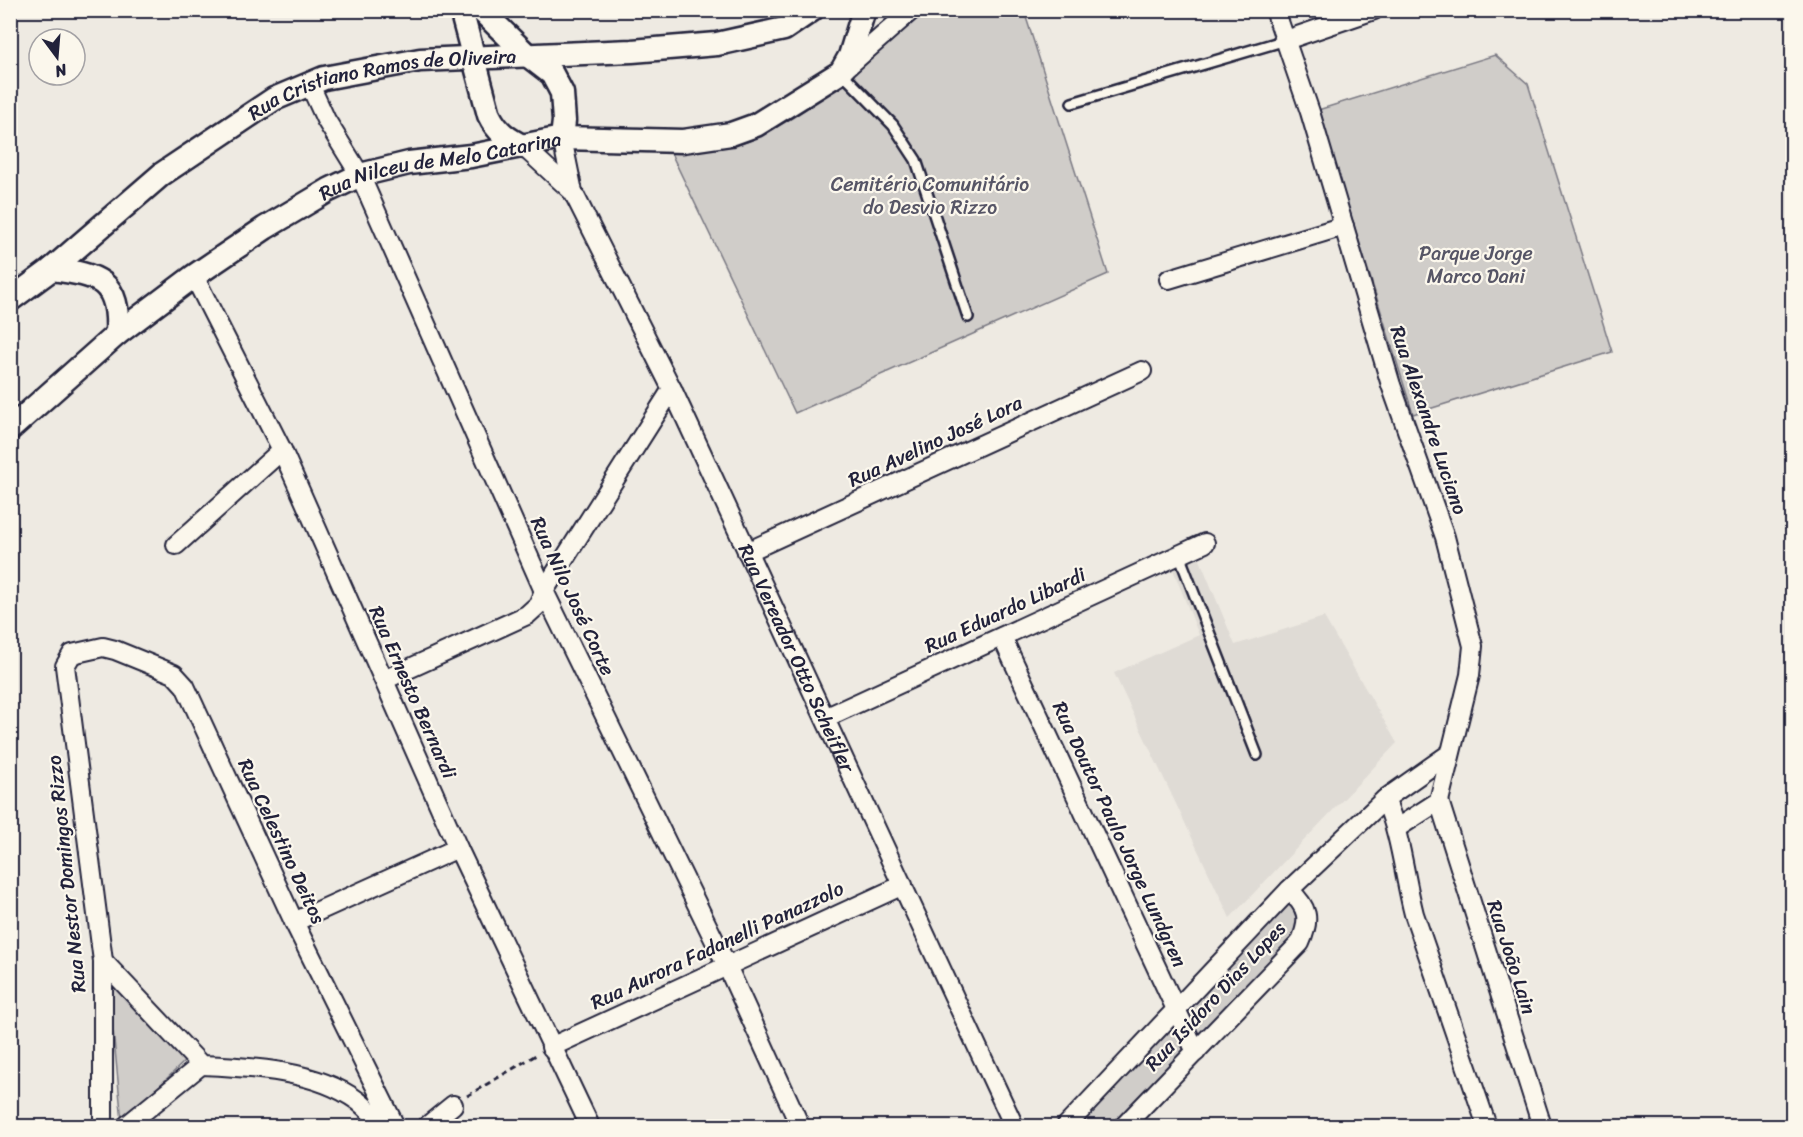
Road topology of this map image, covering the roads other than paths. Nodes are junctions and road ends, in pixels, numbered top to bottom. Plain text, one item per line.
1 (461, 10) edge
2 (481, 10) edge
3 (812, 10) edge
4 (849, 10) edge
5 (864, 10) edge
6 (912, 10) edge
7 (1275, 10) edge
8 (1374, 10) edge
9 (1286, 40) junction
10 (526, 54) junction
11 (476, 59) junction
12 (845, 64) junction
13 (309, 83) junction
14 (1072, 103) dead end
15 (562, 138) junction
16 (524, 147) junction
17 (360, 175) junction
18 (573, 192) junction
19 (1344, 226) junction
20 (52, 269) junction
21 (194, 276) junction
22 (1169, 279) dead end
23 (10, 300) edge
24 (968, 317) dead end
25 (117, 334) junction
26 (1142, 371) dead end
27 (672, 389) junction
28 (10, 429) edge
29 (282, 450) junction
30 (1205, 543) dead end
31 (176, 544) dead end
32 (747, 552) junction
33 (1179, 555) junction
34 (544, 591) junction
35 (1002, 637) junction
36 (72, 654) joint
37 (384, 680) junction
38 (825, 718) junction
39 (1449, 754) junction
40 (1257, 755) dead end
41 (1385, 799) junction
42 (1439, 801) junction
43 (1397, 828) junction
44 (458, 848) junction
45 (903, 885) junction
46 (1289, 890) junction
47 (294, 922) junction
48 (103, 961) junction
49 (727, 966) junction
50 (1177, 1006) junction
51 (551, 1047) junction
52 (1196, 1052) junction
53 (201, 1065) junction
54 (453, 1105) road end
55 (103, 1126) edge
56 (126, 1126) edge
57 (385, 1126) edge
58 (395, 1126) edge
59 (427, 1126) edge
60 (590, 1126) edge
61 (800, 1126) edge
62 (1014, 1126) edge
63 (1066, 1126) edge
64 (1124, 1126) edge
65 (1487, 1126) edge
66 (1542, 1126) edge

1 - 11 street, Rua Vereador Otto Scheifler
2 - 10 street, Rua Vereador Otto Scheifler
3 - 10 street, Rua Cristiano Ramos de Oliveira
4 - 12 street
5 - 12 street
6 - 12 street, Rua Nilceu de Melo Catarina
7 - 9 street, Rua Alexandre Luciano
8 - 9 street
9 - 14 lane
9 - 19 street, Rua Alexandre Luciano
10 - 11 street, Rua Cristiano Ramos de Oliveira
10 - 15 street, Rua Vereador Otto Scheifler
11 - 13 street, Rua Cristiano Ramos de Oliveira
11 - 16 street, Rua Vereador Otto Scheifler
12 - 15 street, Rua Nilceu de Melo Catarina
12 - 24 lane
13 - 17 street, Rua Nilo José Corte
13 - 20 street, Rua Cristiano Ramos de Oliveira
15 - 16 street, Rua Nilceu de Melo Catarina
15 - 18 street, Rua Vereador Otto Scheifler
16 - 17 street, Rua Nilceu de Melo Catarina
16 - 18 street, Rua Vereador Otto Scheifler
17 - 21 street, Rua Nilceu de Melo Catarina
17 - 34 street, Rua Nilo José Corte
18 - 27 street, Rua Vereador Otto Scheifler
19 - 22 street
19 - 39 street, Rua Alexandre Luciano
20 - 23 street, Rua Cristiano Ramos de Oliveira
20 - 25 street
21 - 25 street, Rua Nilceu de Melo Catarina
21 - 29 street, Rua Ernesto Bernardi
25 - 28 street, Rua Nilceu de Melo Catarina
26 - 32 street, Rua Avelino José Lora
27 - 32 street, Rua Vereador Otto Scheifler
27 - 34 street
29 - 31 street
29 - 37 street, Rua Ernesto Bernardi
30 - 33 street, Rua Eduardo Libardi
32 - 38 street, Rua Vereador Otto Scheifler
33 - 35 street, Rua Eduardo Libardi
33 - 40 lane
34 - 37 street
34 - 49 street, Rua Nilo José Corte
35 - 38 street, Rua Eduardo Libardi
35 - 50 street, Rua Doutor Paulo Jorge Lundgren
36 - 47 street, Rua Celestino Deitos
36 - 48 street, Rua Nestor Domingos Rizzo
37 - 44 street, Rua Ernesto Bernardi
38 - 45 street, Rua Vereador Otto Scheifler
39 - 41 street, Rua Isidoro Dias Lopes
39 - 42 street, Rua Alexandre Luciano
41 - 43 street
41 - 46 street, Rua Isidoro Dias Lopes
42 - 43 street
42 - 66 street, Rua João Lain
43 - 65 street
44 - 47 street
44 - 51 street, Rua Ernesto Bernardi
45 - 49 street, Rua Aurora Fadanelli Panazzolo
45 - 62 street, Rua Vereador Otto Scheifler
46 - 50 street, Rua Isidoro Dias Lopes
46 - 52 street, Rua Isidoro Dias Lopes
47 - 58 street, Rua Celestino Deitos
48 - 53 street
48 - 55 street, Rua Nestor Domingos Rizzo
49 - 51 street, Rua Aurora Fadanelli Panazzolo
49 - 61 street, Rua Nilo José Corte
50 - 52 street, Rua Doutor Paulo Jorge Lundgren
50 - 63 street, Rua Isidoro Dias Lopes
51 - 60 street, Rua Ernesto Bernardi
52 - 64 street, Rua Isidoro Dias Lopes
53 - 56 street
53 - 57 street
54 - 59 street

